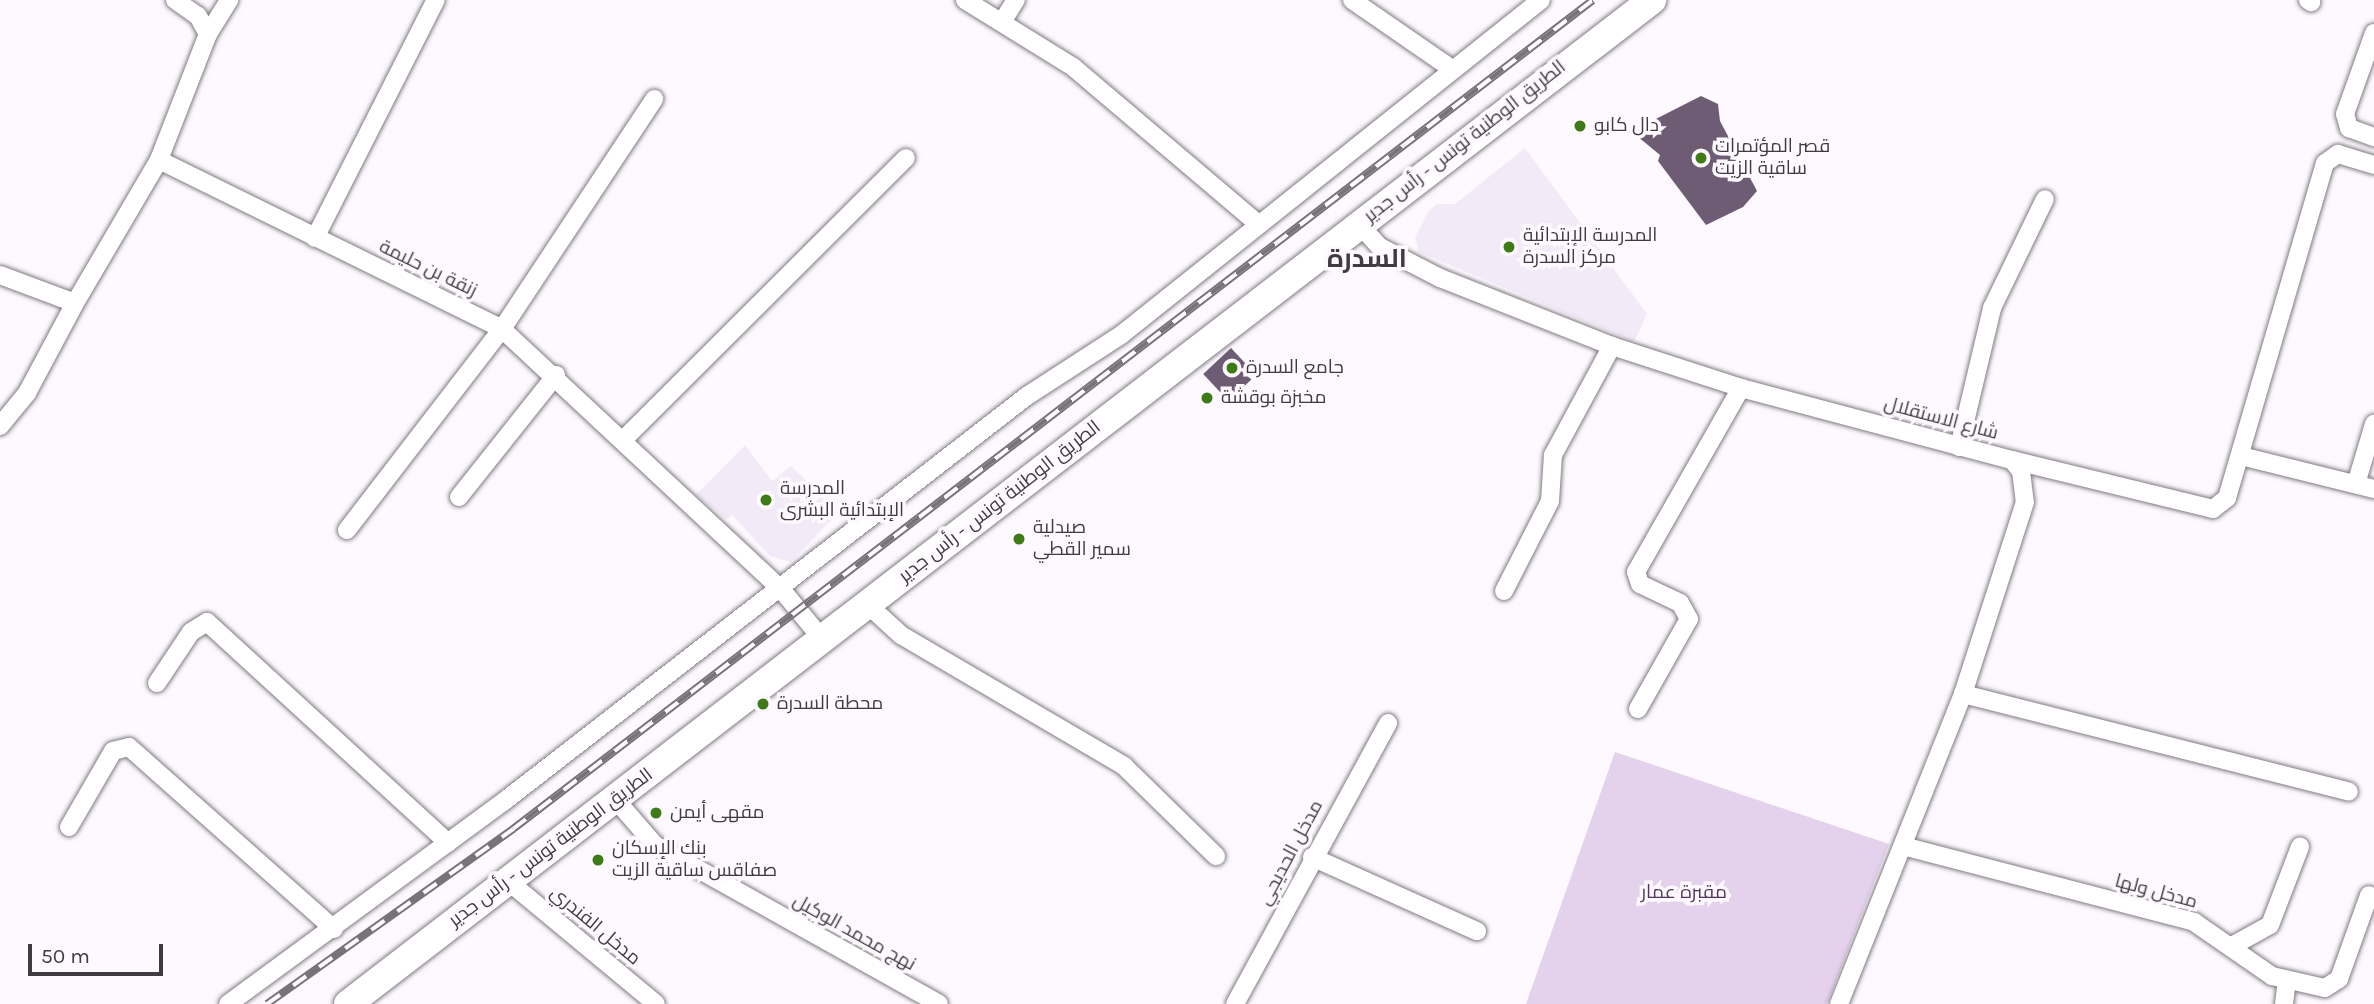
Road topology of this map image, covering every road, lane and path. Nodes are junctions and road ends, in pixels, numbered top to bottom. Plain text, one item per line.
1 (175, 0) edge
2 (229, 0) edge
3 (436, 0) edge
4 (965, 0) edge
5 (1016, 0) edge
6 (1352, 0) edge
7 (1652, 0) edge
8 (1538, 1) edge
9 (1002, 22) junction
10 (2374, 33) edge
11 (208, 34) junction
12 (1452, 69) junction
13 (654, 99) dead end
14 (2374, 137) edge
15 (906, 158) dead end
16 (159, 160) junction
17 (2374, 165) edge
18 (2045, 199) dead end
19 (1257, 222) junction
20 (1359, 224) junction
21 (316, 238) junction
22 (0, 275) edge
23 (75, 303) junction
24 (502, 329) junction
25 (1612, 346) junction
26 (556, 375) junction
27 (1741, 388) junction
28 (2374, 425) edge
29 (0, 426) edge
30 (624, 439) junction
31 (1959, 447) junction
32 (2241, 456) junction
33 (2012, 460) junction
34 (2356, 484) junction
35 (2374, 489) edge
36 (459, 497) dead end
37 (347, 530) dead end
38 (781, 589) junction
39 (1504, 591) dead end
40 (867, 604) junction
41 (822, 639) junction
42 (157, 683) dead end
43 (1963, 694) junction
44 (1638, 709) dead end
45 (1388, 723) dead end
46 (2349, 792) dead end
47 (615, 799) junction
48 (69, 827) dead end
49 (448, 843) junction
50 (1903, 846) junction
51 (2300, 847) dead end
52 (1216, 856) dead end
53 (1312, 857) junction
54 (508, 881) junction
55 (2369, 895) dead end
56 (334, 929) junction
57 (1477, 931) dead end
58 (2232, 946) junction
59 (2287, 980) junction
60 (228, 1004) edge
61 (348, 1004) edge
62 (656, 1004) edge
63 (938, 1004) edge
64 (1235, 1004) edge
65 (1839, 1004) edge
66 (2284, 1004) edge

1 - 11 street
2 - 11 street
3 - 21 street
4 - 9 street
5 - 9 street
6 - 12 street
7 - 20 main road, الطريق الوطنية تونس - رأس جدير
8 - 12 street
9 - 19 street
10 - 14 street
11 - 16 street
12 - 19 street
13 - 24 street
15 - 30 street
16 - 21 street, زنقة بن حليمة
16 - 23 street
17 - 32 street
18 - 31 street
19 - 38 street
20 - 25 street, شارع الاستقلال
20 - 40 main road, الطريق الوطنية تونس - رأس جدير
21 - 24 street, زنقة بن حليمة
22 - 23 street
23 - 29 street
24 - 26 street, زنقة بن حليمة
24 - 37 street
25 - 27 street, شارع الاستقلال
25 - 39 street
26 - 30 street, زنقة بن حليمة
26 - 36 street
27 - 31 street, شارع الاستقلال
27 - 44 street
28 - 34 street
30 - 38 street, زنقة بن حليمة
31 - 33 street, شارع الاستقلال
32 - 33 street
32 - 34 street
33 - 43 street, شارع الاستقلال
34 - 35 street
38 - 41 street, زنقة بن حليمة
38 - 49 street
40 - 41 main road, الطريق الوطنية تونس - رأس جدير
40 - 52 street
41 - 47 main road, الطريق الوطنية تونس - رأس جدير
42 - 49 street
43 - 46 street
43 - 50 street, شارع الاستقلال
45 - 53 street, مدخل الحديجي
47 - 54 main road, الطريق الوطنية تونس - رأس جدير
47 - 63 street, نهج محمد الوكيل
48 - 56 street
49 - 56 street
50 - 58 street, مدخل ولها
50 - 65 street, شارع الاستقلال
51 - 58 street
53 - 57 street
53 - 64 street, مدخل الحديجي
54 - 61 main road, الطريق الوطنية تونس - رأس جدير
54 - 62 street, مدخل الفندري
55 - 59 street, مدخل ولها
56 - 60 street
58 - 59 street, مدخل ولها
59 - 66 street

